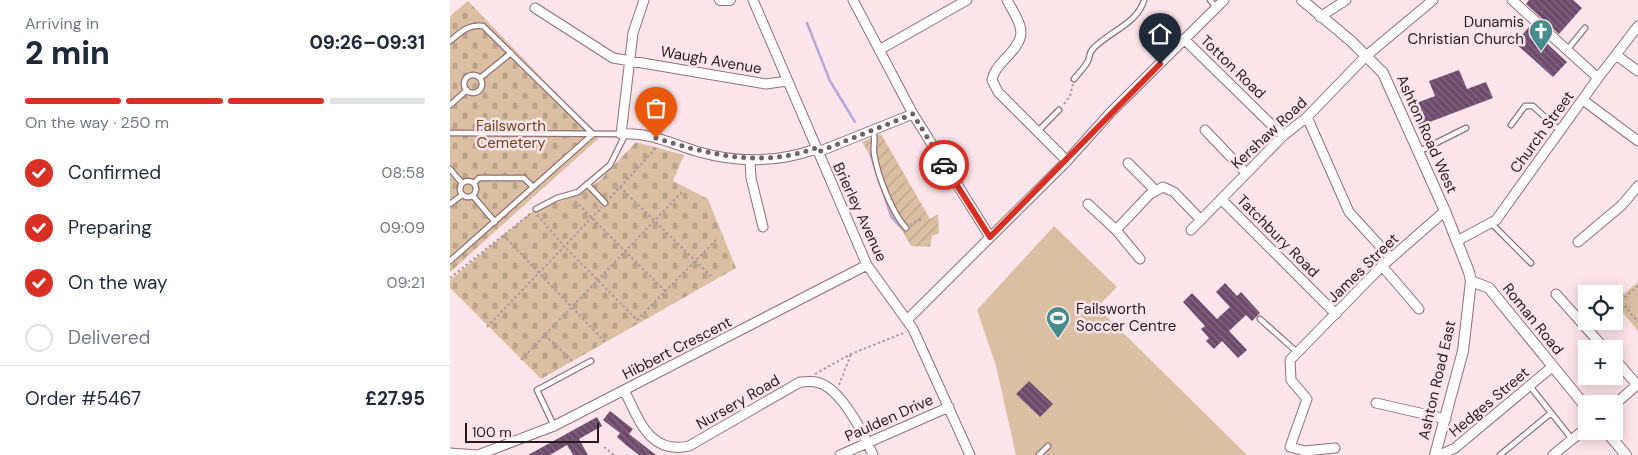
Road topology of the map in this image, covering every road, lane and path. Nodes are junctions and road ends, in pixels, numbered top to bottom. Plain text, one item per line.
1 (644, 0) edge
2 (720, 0) edge
3 (730, 0) edge
4 (753, 0) edge
5 (853, 0) edge
6 (967, 0) edge
7 (1007, 0) edge
8 (1144, 0) edge
9 (1210, 0) edge
10 (1224, 0) edge
11 (1302, 0) edge
12 (1346, 0) edge
13 (1433, 0) edge
14 (1514, 1) edge
15 (1216, 7) junction
16 (535, 8) dead end
17 (1320, 17) junction
18 (1638, 26) edge
19 (1585, 28) dead end
20 (1184, 39) junction
21 (450, 41) edge
22 (879, 50) junction
23 (1567, 50) junction
24 (511, 53) junction
25 (1616, 54) junction
26 (1366, 56) junction
27 (630, 59) junction
28 (1638, 71) edge
29 (480, 78) junction
30 (1598, 78) junction
31 (1074, 80) joint
32 (787, 81) junction
33 (467, 90) junction
34 (1584, 100) junction
35 (450, 105) edge
36 (1059, 110) joint
37 (913, 114) junction
38 (1307, 117) junction
39 (1511, 125) dead end
40 (1466, 128) dead end
41 (1205, 130) dead end
42 (874, 131) junction
43 (1560, 131) junction
44 (1037, 132) junction
45 (450, 133) edge
46 (593, 134) junction
47 (624, 134) junction
48 (1283, 136) junction
49 (1638, 141) edge
50 (656, 148) dead end
51 (817, 150) junction
52 (1418, 152) junction
53 (750, 160) junction
54 (1067, 161) junction
55 (1128, 163) dead end
56 (450, 169) edge
57 (1246, 173) junction
58 (462, 183) junction
59 (474, 183) junction
60 (587, 184) junction
61 (1638, 186) edge
62 (533, 187) junction
63 (620, 187) junction
64 (1156, 190) junction
65 (682, 192) dead end
66 (462, 195) junction
67 (473, 196) junction
68 (1221, 199) junction
69 (575, 201) dead end
70 (605, 203) junction
71 (450, 204) edge
72 (1088, 204) dead end
73 (536, 209) dead end
74 (1445, 211) junction
75 (591, 218) junction
76 (923, 218) dead end
77 (1201, 220) junction
78 (495, 222) junction
79 (654, 222) junction
80 (1491, 223) junction
81 (763, 227) dead end
82 (906, 228) joint
83 (1116, 230) junction
84 (1191, 230) dead end
85 (502, 235) junction
86 (990, 237) junction
87 (718, 238) dead end
88 (1457, 241) junction
89 (1578, 242) dead end
90 (564, 246) junction
91 (625, 252) junction
92 (1391, 258) junction
93 (1140, 259) dead end
94 (450, 261) edge
95 (694, 262) junction
96 (1531, 262) dead end
97 (867, 265) junction
98 (1382, 266) junction
99 (538, 274) junction
100 (712, 277) dead end
101 (450, 278) edge
102 (598, 280) junction
103 (1471, 281) junction
104 (1638, 286) edge
105 (666, 292) junction
106 (1556, 294) dead end
107 (571, 307) junction
108 (1419, 309) dead end
109 (1336, 314) junction
110 (908, 319) junction
111 (1260, 319) dead end
112 (1638, 322) edge
113 (487, 327) dead end
114 (913, 329) junction
115 (545, 335) junction
116 (1597, 340) edge
117 (605, 342) dead end
118 (1300, 349) junction
119 (851, 354) junction
120 (521, 360) dead end
121 (572, 361) dead end
122 (591, 361) dead end
123 (1552, 367) junction
124 (1623, 368) edge
125 (810, 382) junction
126 (1529, 385) junction
127 (1638, 385) edge
128 (624, 390) junction
129 (834, 392) junction
130 (1578, 398) edge
131 (1623, 398) edge
132 (1376, 403) dead end
133 (950, 407) junction
134 (1552, 413) junction
135 (1446, 418) junction
136 (554, 426) junction
137 (1578, 434) edge
138 (1572, 439) junction
139 (1614, 440) edge
140 (868, 441) junction
141 (1048, 446) dead end
142 (604, 447) dead end
143 (1335, 448) dead end
144 (450, 453) edge
145 (478, 455) edge
146 (614, 455) edge
147 (840, 455) edge
148 (873, 455) edge
149 (970, 455) edge
150 (1039, 455) edge
151 (1439, 455) edge
152 (1500, 455) edge
153 (1553, 455) edge
154 (1626, 455) edge

1 - 27 street
2 - 3 street
4 - 32 street, Brierley Avenue
5 - 22 street
6 - 22 street
7 - 44 street
8 - 31 lane
9 - 15 lane
10 - 15 street
11 - 17 street, Ashton Road West
12 - 17 street
13 - 26 street, Kershaw Road
14 - 23 street
15 - 20 street
16 - 27 street, Waugh Avenue
17 - 26 street, Ashton Road West
18 - 25 street, Church Street
19 - 23 lane
20 - 48 street, Totton Road
20 - 54 street
21 - 24 lane
22 - 37 street
23 - 30 street
24 - 29 lane
24 - 46 lane
25 - 28 street
25 - 30 street, Church Street
26 - 38 street, Kershaw Road
26 - 52 street, Ashton Road West
27 - 32 street, Waugh Avenue
27 - 47 street
29 - 33 lane
29 - 33 lane
30 - 34 street, Church Street
31 - 36 path
32 - 51 street, Brierley Avenue
33 - 35 lane
34 - 43 street, Church Street
34 - 49 street
36 - 44 lane
37 - 42 street
37 - 86 street
38 - 48 street, Kershaw Road
38 - 92 street
39 - 43 lane
40 - 52 lane
41 - 57 street
42 - 51 street
42 - 82 lane
43 - 80 street, Church Street
44 - 54 street
45 - 46 lane
46 - 47 lane
46 - 62 lane
47 - 53 street
47 - 60 lane
48 - 57 street, Kershaw Road
50 - 63 path
51 - 53 street
51 - 97 street, Brierley Avenue
52 - 74 street, Ashton Road West
53 - 81 street
54 - 86 street
55 - 64 street
56 - 58 lane
57 - 68 street, Kershaw Road
58 - 59 lane
58 - 66 lane
59 - 62 lane
59 - 67 lane
60 - 70 lane
60 - 73 lane
61 - 89 street
62 - 78 lane
63 - 70 path
63 - 79 path
64 - 77 street
64 - 83 street
65 - 79 path
66 - 67 lane
66 - 71 lane
67 - 78 lane
68 - 77 street, Kershaw Road
68 - 109 street, Tatchbury Road
69 - 75 path
70 - 75 path
72 - 83 street
74 - 88 street, Ashton Road West
74 - 92 street, James Street
75 - 90 path
75 - 91 path
76 - 82 path
77 - 84 street, Kershaw Road
78 - 94 lane
79 - 91 path
79 - 95 path
80 - 88 street, Church Street
80 - 96 lane
83 - 93 street
85 - 90 path
85 - 99 path
85 - 101 path
86 - 110 street
87 - 95 path
88 - 103 street, Ashton Road West
90 - 99 path
90 - 102 path
91 - 102 path
91 - 105 path
92 - 98 street, James Street
95 - 100 path
95 - 105 path
97 - 110 street, Brierley Avenue
97 - 128 street, Hibbert Crescent
98 - 108 street
98 - 109 street, James Street
99 - 107 path
99 - 113 path
102 - 105 path
102 - 107 path
103 - 123 street, Roman Road
103 - 135 street, Ashton Road East
104 - 112 path
106 - 116 street
107 - 115 path
107 - 117 path
109 - 118 street, James Street
110 - 114 street, Brierley Avenue
111 - 118 lane
114 - 119 path
114 - 133 street, Brierley Avenue
115 - 120 path
115 - 121 path
118 - 143 street
119 - 125 path
119 - 129 path
122 - 136 lane
123 - 126 street, Hedges Street
123 - 130 street, Roman Road
124 - 127 street
125 - 128 street, Nursery Road
125 - 129 street
126 - 134 lane
126 - 151 street, Hedges Street
127 - 131 street
128 - 136 street, Hibbert Crescent
129 - 140 street
132 - 135 street
133 - 140 street, Paulden Drive
133 - 149 street, Brierley Avenue
134 - 138 lane
134 - 152 lane
135 - 151 street, Ashton Road East
136 - 145 street, Hibbert Crescent
137 - 138 street
138 - 153 street
139 - 154 street
140 - 147 street, Paulden Drive
140 - 148 street
141 - 150 lane
142 - 146 path
144 - 145 street

